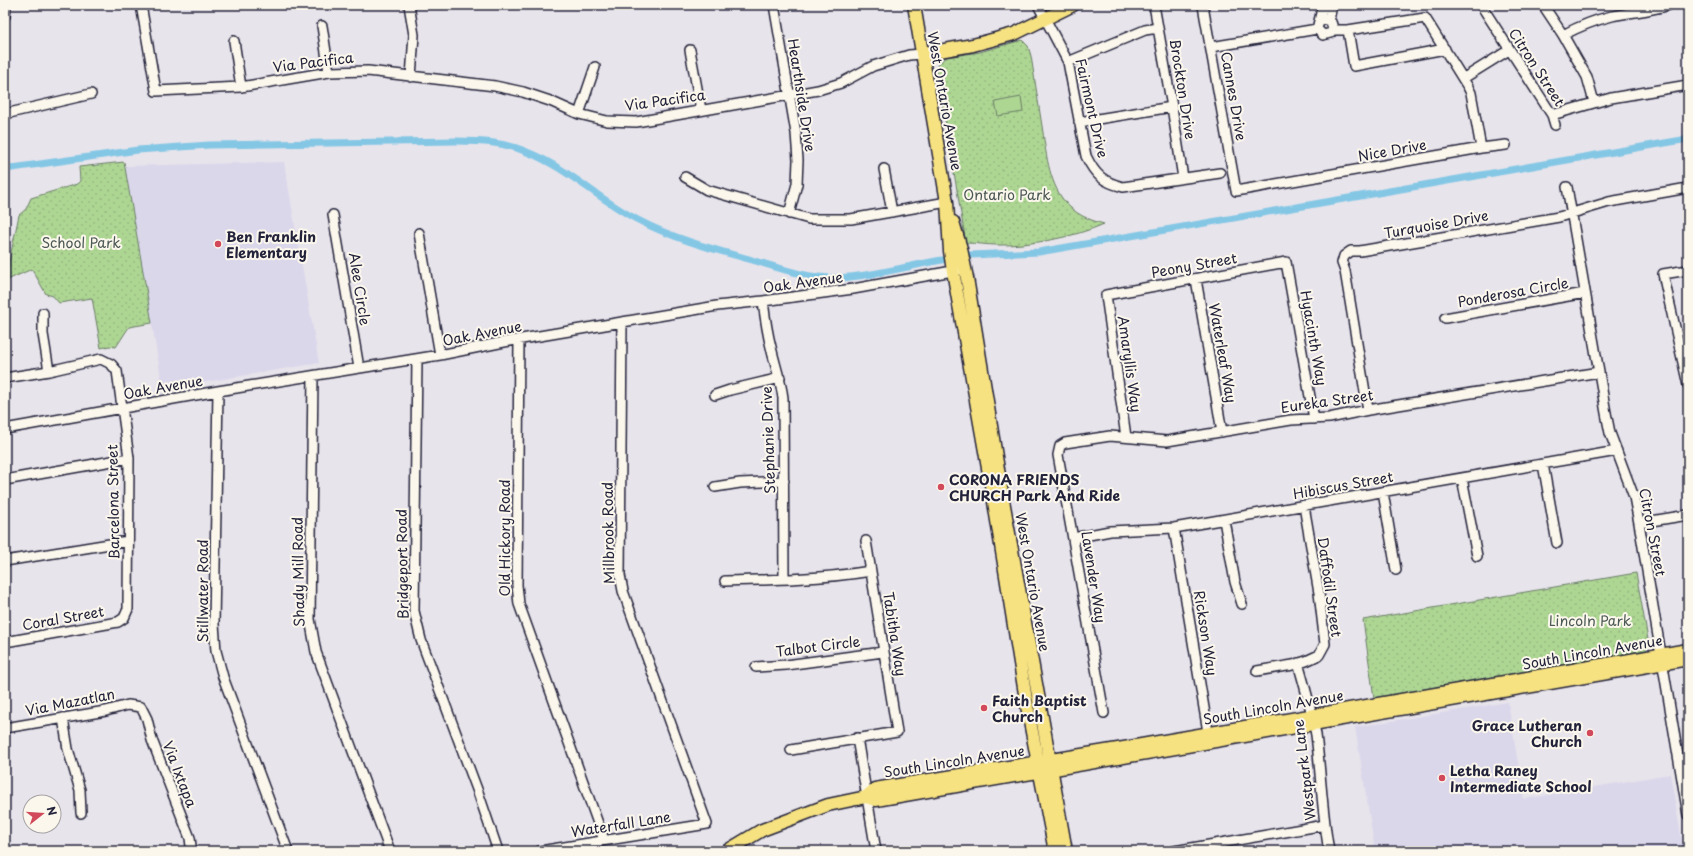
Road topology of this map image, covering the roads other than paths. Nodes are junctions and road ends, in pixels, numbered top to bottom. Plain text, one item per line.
1 (6, 5) edge
2 (142, 5) edge
3 (409, 5) edge
4 (774, 5) edge
5 (914, 5) edge
6 (1038, 5) edge
7 (1072, 5) edge
8 (1154, 5) edge
9 (1323, 5) edge
10 (1332, 5) edge
11 (1481, 5) edge
12 (1543, 5) edge
13 (1669, 5) edge
14 (1203, 6) dead end
15 (1627, 10) edge
16 (5, 16) edge
17 (1045, 19) junction
18 (1329, 20) junction
19 (322, 26) dead end
20 (1318, 26) junction
21 (1158, 28) junction
22 (1333, 30) junction
23 (1348, 30) junction
24 (1563, 35) junction
25 (234, 41) dead end
26 (1211, 47) junction
27 (1445, 49) junction
28 (690, 50) dead end
29 (1509, 50) junction
30 (922, 54) junction
31 (1068, 62) junction
32 (595, 67) dead end
33 (329, 72) junction
34 (411, 77) junction
35 (1464, 78) junction
36 (1688, 85) edge
37 (241, 87) junction
38 (91, 94) dead end
39 (789, 95) junction
40 (1594, 102) junction
41 (1172, 107) junction
42 (700, 110) junction
43 (5, 114) edge
44 (579, 114) junction
45 (1552, 114) junction
46 (1079, 122) junction
47 (1555, 125) dead end
48 (1506, 145) dead end
49 (1481, 148) junction
50 (884, 169) dead end
51 (1220, 172) dead end
52 (685, 177) dead end
53 (1182, 178) junction
54 (1567, 187) dead end
55 (1688, 188) edge
56 (1236, 190) joint
57 (947, 202) junction
58 (892, 212) junction
59 (1571, 213) junction
60 (789, 214) junction
61 (333, 215) dead end
62 (419, 233) dead end
63 (1286, 262) joint
64 (959, 270) junction
65 (1688, 270) edge
66 (1196, 279) junction
67 (1585, 293) junction
68 (1106, 295) joint
69 (763, 302) junction
70 (43, 313) dead end
71 (1445, 318) dead end
72 (622, 322) junction
73 (519, 340) junction
74 (440, 355) junction
75 (417, 359) junction
76 (359, 368) junction
77 (49, 371) junction
78 (1599, 372) junction
79 (313, 376) junction
80 (5, 378) edge
81 (780, 378) junction
82 (1688, 385) edge
83 (218, 391) junction
84 (715, 395) dead end
85 (122, 408) junction
86 (1368, 410) junction
87 (1314, 419) junction
88 (5, 429) edge
89 (1222, 432) junction
90 (1126, 437) junction
91 (1060, 446) joint
92 (1617, 452) junction
93 (129, 458) junction
94 (1543, 464) junction
95 (1462, 478) junction
96 (5, 480) edge
97 (784, 481) junction
98 (714, 487) dead end
99 (1382, 492) junction
100 (1304, 506) junction
101 (1688, 515) edge
102 (1224, 520) junction
103 (1639, 522) junction
104 (1174, 528) junction
105 (1073, 538) junction
106 (128, 541) junction
107 (866, 541) dead end
108 (1557, 543) dead end
109 (1477, 556) dead end
110 (5, 561) edge
111 (1396, 570) dead end
112 (871, 571) junction
113 (784, 579) junction
114 (725, 581) dead end
115 (1242, 604) dead end
116 (124, 618) joint
117 (5, 642) edge
118 (1688, 650) edge
119 (883, 652) junction
120 (1661, 660) junction
121 (1688, 660) edge
122 (1298, 663) junction
123 (756, 667) dead end
124 (1257, 671) dead end
125 (141, 707) joint
126 (1104, 713) dead end
127 (63, 718) junction
128 (1313, 720) junction
129 (5, 728) edge
130 (857, 738) junction
131 (1209, 738) junction
132 (791, 750) dead end
133 (1045, 766) junction
134 (866, 797) junction
135 (81, 814) dead end
136 (1688, 815) edge
137 (707, 824) joint
138 (1325, 825) junction
139 (604, 840) junction
140 (189, 851) edge
141 (288, 851) edge
142 (390, 851) edge
143 (498, 851) edge
144 (540, 851) edge
145 (727, 851) edge
146 (876, 851) edge
147 (1055, 851) edge
148 (1066, 851) edge
149 (1174, 851) edge
150 (1329, 851) edge

1 - 16 street
2 - 37 street, Via Pacifica
3 - 34 street
4 - 39 street, Hearthside Drive
5 - 30 main road, West Ontario Avenue
6 - 17 street, Fairmont Drive
7 - 17 main road, Via Pacifica
8 - 21 street, Brockton Drive
9 - 20 street
10 - 18 street
11 - 29 street, Citron Street
12 - 24 street
13 - 15 street
14 - 26 street, Cannes Drive
15 - 24 street
17 - 30 main road, Via Pacifica
17 - 31 street, Fairmont Drive
18 - 20 street
18 - 22 street
19 - 33 street
20 - 22 street
20 - 26 street
21 - 31 street
21 - 41 street, Brockton Drive
22 - 23 street
23 - 27 street
23 - 27 street
24 - 40 street
25 - 37 street
26 - 56 street, Cannes Drive
27 - 35 street
28 - 42 street
29 - 35 street
29 - 45 street, Citron Street
30 - 39 street, Via Pacifica
30 - 57 main road, West Ontario Avenue
31 - 46 street, Fairmont Drive
32 - 44 street
33 - 34 street, Via Pacifica
33 - 37 street, Via Pacifica
34 - 44 street, Via Pacifica
35 - 49 street
36 - 40 street
38 - 43 street
39 - 42 street, Via Pacifica
39 - 60 street, Hearthside Drive
40 - 45 street
41 - 46 street
41 - 53 street, Brockton Drive
42 - 44 street, Via Pacifica
45 - 47 street, Citron Street
46 - 53 street, Fairmont Drive
48 - 49 street, Nice Drive
49 - 56 street, Nice Drive
50 - 58 street
51 - 53 street, Fairmont Drive
52 - 60 street
54 - 59 street, Citron Street
55 - 59 street, Turquoise Drive
57 - 58 street
57 - 64 main road, West Ontario Avenue
58 - 60 street
59 - 67 street, Citron Street
59 - 86 street, Turquoise Drive
61 - 76 street, Alee Circle
62 - 74 street
63 - 66 street, Peony Street
63 - 87 street, Hyacinth Way
64 - 69 street, Oak Avenue
64 - 133 main road, West Ontario Avenue
65 - 82 street
66 - 68 street, Peony Street
66 - 89 street, Waterleaf Way
67 - 71 street, Ponderosa Circle
67 - 78 street, Citron Street
68 - 90 street, Amaryllis Way
69 - 72 street, Oak Avenue
69 - 81 street, Stephanie Drive
70 - 77 street
72 - 73 street, Oak Avenue
72 - 137 street, Millbrook Road
73 - 74 street, Oak Avenue
73 - 139 street, Old Hickory Road
74 - 75 street, Oak Avenue
75 - 76 street, Oak Avenue
75 - 143 street, Bridgeport Road
76 - 79 street, Oak Avenue
77 - 80 street
77 - 85 street, Barcelona Street
78 - 86 street, Eureka Street
78 - 92 street, Citron Street
79 - 83 street, Oak Avenue
79 - 142 street, Shady Mill Road
81 - 84 street
81 - 97 street, Stephanie Drive
83 - 85 street, Oak Avenue
83 - 141 street, Stillwater Road
85 - 88 street, Oak Avenue
85 - 93 street, Barcelona Street
86 - 87 street, Eureka Street
87 - 89 street, Eureka Street
89 - 90 street, Eureka Street
90 - 91 street, Eureka Street
91 - 105 street, Lavender Way
92 - 94 street, Hibiscus Street
92 - 103 street, Citron Street
93 - 96 street
93 - 106 street, Barcelona Street
94 - 95 street, Hibiscus Street
94 - 108 street
95 - 99 street, Hibiscus Street
95 - 109 street
97 - 98 street
97 - 113 street, Stephanie Drive
99 - 100 street, Hibiscus Street
99 - 111 street
100 - 102 street, Hibiscus Street
100 - 122 street, Daffodil Street
101 - 103 street
102 - 104 street, Hibiscus Street
102 - 115 street
103 - 120 street, Citron Street
104 - 105 street, Hibiscus Street
104 - 131 street, Rickson Way
105 - 126 street, Lavender Way
106 - 110 street
106 - 116 street, Barcelona Street
107 - 112 street, Tabitha Way
112 - 113 street
112 - 119 street, Tabitha Way
113 - 114 street
116 - 117 street, Coral Street
118 - 120 main road, South Lincoln Avenue
119 - 123 street, Talbot Circle
119 - 130 street, Tabitha Way
120 - 121 main road, South Lincoln Avenue
120 - 128 main road, South Lincoln Avenue
120 - 136 street, Citron Street
122 - 124 street, Daffodil Street
122 - 128 street, Westpark Lane
125 - 127 street, Via Mazatlan
125 - 140 street, Via Ixtapa
127 - 129 street, Via Mazatlan
127 - 135 street
128 - 131 main road, South Lincoln Avenue
128 - 138 street, Westpark Lane
130 - 132 street
130 - 134 street
131 - 133 main road, South Lincoln Avenue
133 - 134 main road, South Lincoln Avenue
133 - 147 main road, West Ontario Avenue
133 - 148 main road, West Ontario Avenue
134 - 145 main road, South Lincoln Avenue
134 - 146 street
137 - 139 street, Waterfall Lane
138 - 149 street
138 - 150 street, Westpark Lane
139 - 144 street, Waterfall Lane

